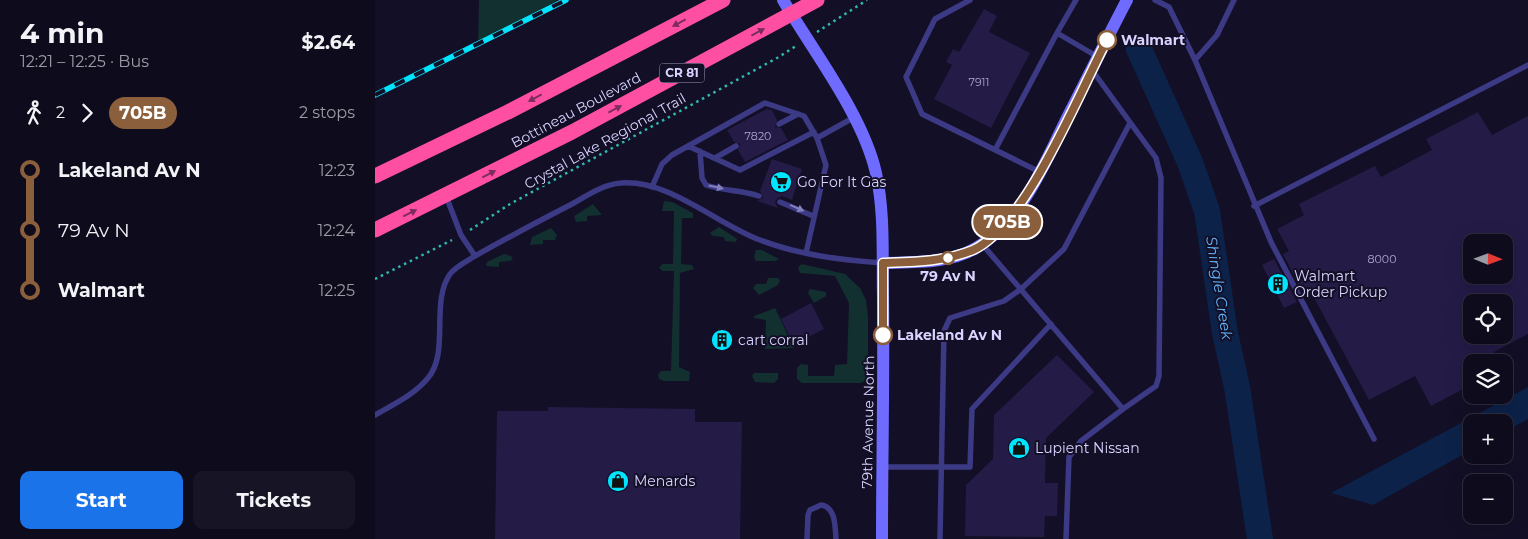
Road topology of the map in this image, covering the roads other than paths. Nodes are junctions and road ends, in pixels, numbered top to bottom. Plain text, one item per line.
1 (723, 0) edge
2 (783, 0) edge
3 (817, 0) edge
4 (970, 0) edge
5 (1076, 0) edge
6 (1127, 0) edge
7 (1155, 0) edge
8 (1234, 0) edge
9 (791, 14) junction
10 (1057, 33) junction
11 (1098, 57) junction
12 (1195, 60) junction
13 (1528, 65) edge
14 (1092, 70) junction
15 (798, 114) junction
16 (853, 118) junction
17 (1130, 123) junction
18 (779, 124) dead end
19 (816, 135) junction
20 (688, 146) junction
21 (736, 146) dead end
22 (995, 150) junction
23 (700, 151) junction
24 (715, 158) junction
25 (1039, 172) junction
26 (375, 176) edge
27 (652, 187) junction
28 (446, 196) junction
29 (759, 196) dead end
30 (780, 202) dead end
31 (1254, 206) junction
32 (813, 216) junction
33 (375, 230) edge
34 (982, 244) junction
35 (806, 254) junction
36 (475, 256) junction
37 (883, 263) junction
38 (1021, 289) junction
39 (1051, 324) junction
40 (1123, 409) junction
41 (375, 415) edge
42 (1374, 439) dead end
43 (882, 467) junction
44 (941, 468) junction
45 (807, 539) edge
46 (836, 539) edge
47 (881, 539) edge
48 (940, 539) edge
49 (1065, 539) edge

1 -> 26 highway, Bottineau Boulevard
2 - 9 street, 79th Avenue North
3 - 9 highway, Bottineau Boulevard / CR 81
4 - 22 lane
5 - 10 lane
6 - 11 street
7 - 12 lane
8 - 12 lane
9 - 16 street, 79th Avenue North
28 -> 9 highway, Bottineau Boulevard / CR 81
10 - 11 lane
10 - 22 lane
11 - 14 street
12 - 31 lane
13 - 31 lane
14 - 17 lane
14 - 25 street
15 - 18 lane
15 - 19 lane
15 - 20 lane
16 - 19 lane
16 - 37 street, 79th Avenue North
17 - 38 lane
17 - 40 lane
19 - 24 lane
19 - 32 lane
20 - 23 lane
20 - 27 lane
21 - 24 lane
22 - 25 lane
23 - 24 lane
23 -> 29 lane
25 - 34 street
27 - 35 lane
27 - 36 lane
33 -> 28 highway, Bottineau Boulevard / CR 81
28 - 36 lane
30 -> 32 lane
31 - 42 lane
32 - 35 lane
34 - 37 street
34 - 38 lane
35 - 37 lane
36 - 41 lane
37 - 43 street, 79th Avenue North
38 - 39 lane
38 - 44 lane
39 - 40 lane
39 - 44 lane
40 - 49 lane
43 - 44 lane
43 - 47 street, 79th Avenue North
44 - 48 lane
45 - 46 lane

